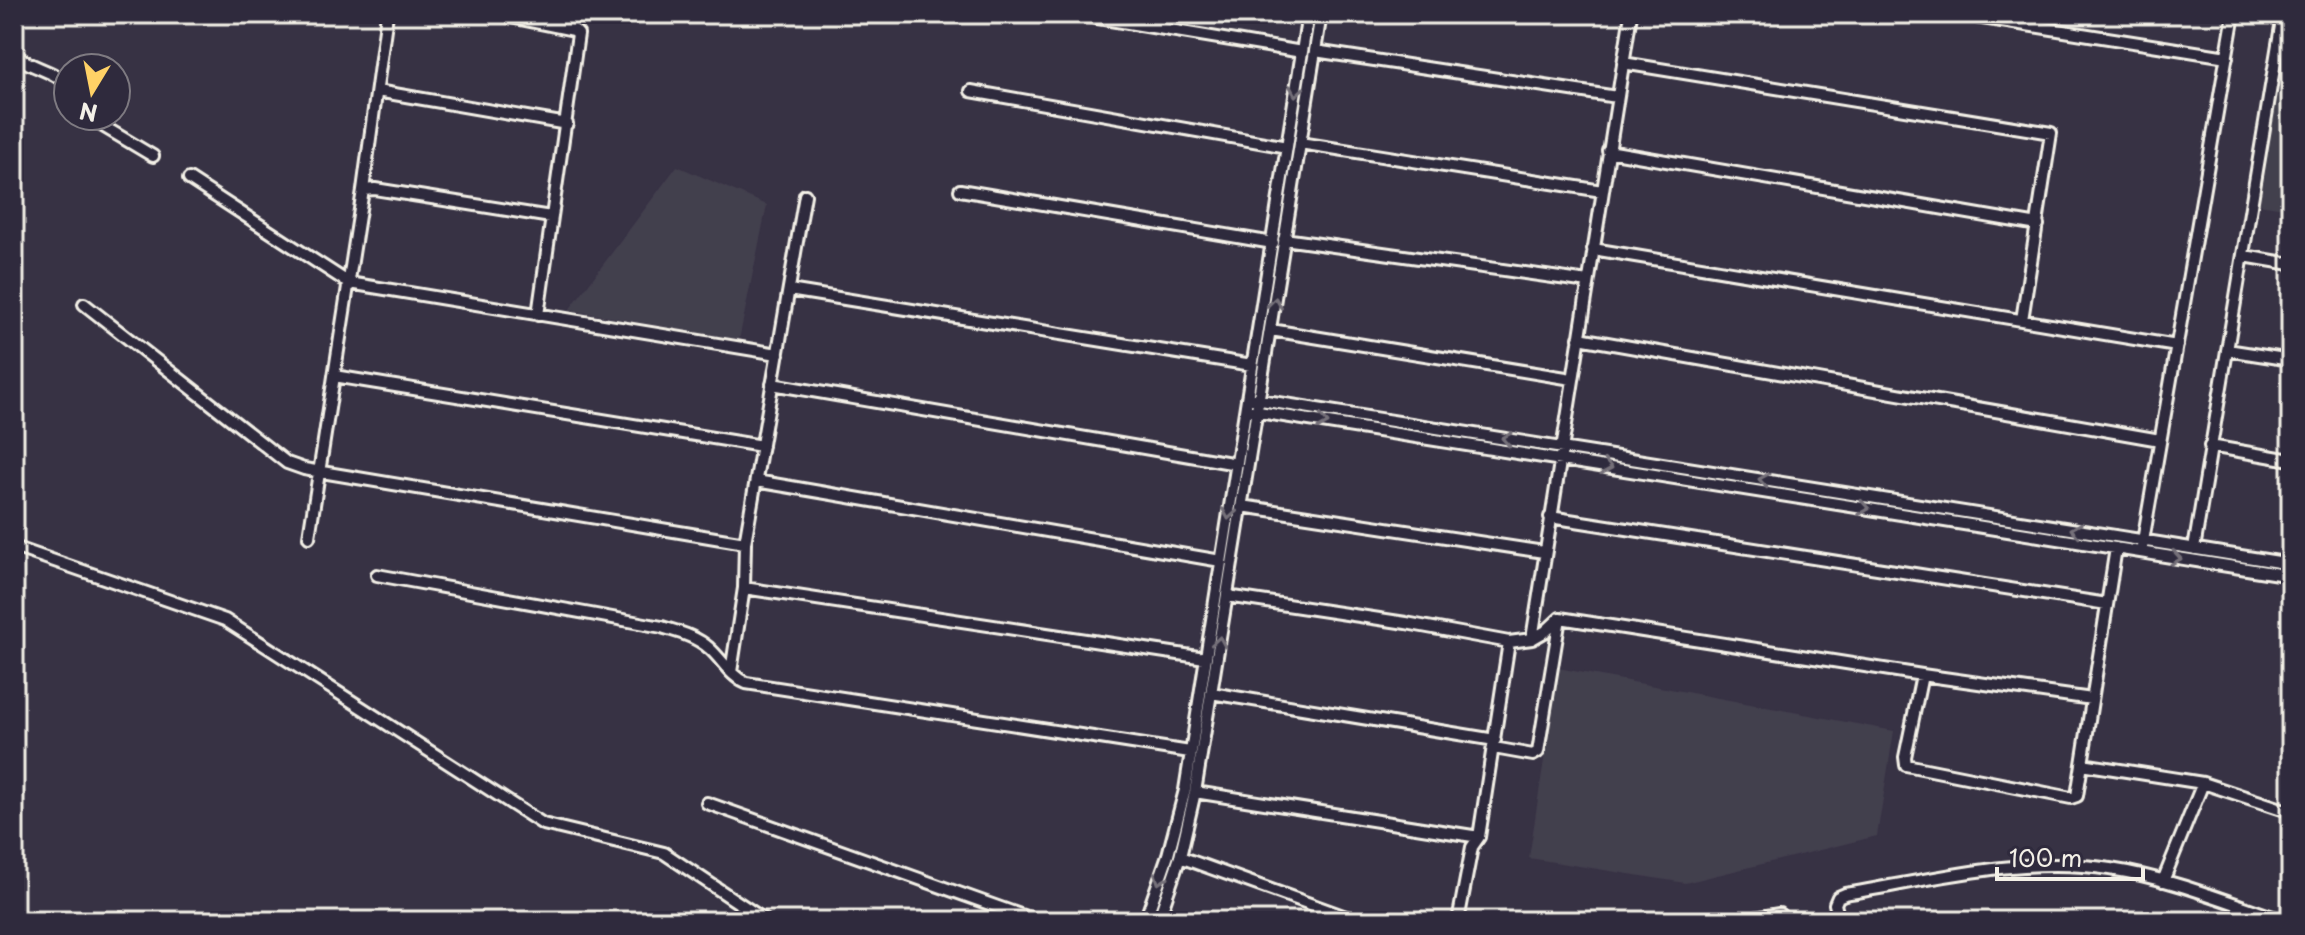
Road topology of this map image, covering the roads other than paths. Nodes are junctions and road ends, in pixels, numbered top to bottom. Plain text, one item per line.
1 (387, 14) edge
2 (496, 14) edge
3 (1074, 14) edge
4 (1308, 14) edge
5 (1321, 14) edge
6 (1631, 14) edge
7 (1957, 14) edge
8 (2234, 14) edge
9 (2283, 14) edge
10 (1315, 51) junction
11 (1302, 52) junction
12 (14, 53) edge
13 (2227, 57) junction
14 (1623, 63) junction
15 (52, 74) edge
16 (377, 91) junction
17 (971, 91) dead end
18 (1617, 97) junction
19 (567, 124) junction
20 (113, 132) edge
21 (1300, 143) junction
22 (1287, 147) junction
23 (1608, 151) junction
24 (153, 156) dead end
25 (189, 179) dead end
26 (363, 190) junction
27 (960, 190) dead end
28 (1602, 191) junction
29 (805, 195) dead end
30 (551, 217) junction
31 (2038, 225) junction
32 (1284, 239) junction
33 (1273, 243) junction
34 (1593, 249) junction
35 (2244, 256) junction
36 (2291, 264) edge
37 (1588, 282) junction
38 (349, 283) junction
39 (789, 290) junction
40 (84, 304) dead end
41 (538, 315) junction
42 (2022, 320) junction
43 (1271, 330) junction
44 (1579, 338) junction
45 (2177, 346) junction
46 (2227, 350) junction
47 (778, 354) junction
48 (2291, 360) edge
49 (1252, 365) junction
50 (334, 376) junction
51 (1572, 379) junction
52 (772, 384) junction
53 (1254, 398) junction
54 (1252, 411) junction
55 (2160, 440) junction
56 (762, 446) junction
57 (2210, 446) junction
58 (1562, 448) junction
59 (1560, 460) junction
60 (2291, 460) edge
61 (1237, 464) junction
62 (319, 472) junction
63 (756, 481) junction
64 (1242, 506) junction
65 (1550, 517) junction
66 (309, 537) dead end
67 (2143, 541) junction
68 (745, 543) junction
69 (14, 547) edge
70 (2116, 548) junction
71 (2194, 549) junction
72 (1544, 552) junction
73 (2141, 553) junction
74 (1221, 561) junction
75 (2291, 564) edge
76 (377, 575) dead end
77 (2291, 576) edge
78 (744, 588) junction
79 (1227, 596) junction
80 (2107, 604) junction
81 (1560, 618) junction
82 (1532, 639) junction
83 (1509, 642) junction
84 (1205, 658) junction
85 (731, 672) junction
86 (1922, 675) junction
87 (1211, 693) junction
88 (2092, 699) junction
89 (1495, 744) junction
90 (1190, 752) junction
91 (2082, 764) junction
92 (2203, 783) junction
93 (1195, 792) junction
94 (707, 803) dead end
95 (2291, 812) edge
96 (1179, 836) junction
97 (1479, 837) junction
98 (1180, 857) junction
99 (2163, 881) junction
100 (766, 921) edge
101 (1037, 921) edge
102 (1145, 921) edge
103 (1158, 921) edge
104 (1357, 921) edge
105 (1458, 921) edge
106 (1737, 921) edge
107 (1786, 921) edge
108 (1839, 921) edge
109 (2285, 921) edge

1 - 16 street
2 - 19 street
3 - 11 street
4 - 11 street
5 - 10 street
6 - 14 street
7 - 13 street
8 - 13 street
9 - 35 street
10 - 18 street
10 - 21 street
11 -> 22 street
12 - 15 street
13 - 45 street
14 - 18 street
14 - 31 street
16 - 19 street
16 - 26 street
17 - 22 street
18 - 23 street
19 - 30 street
20 - 24 street
21 - 28 street
21 - 32 street
22 - 33 street
23 - 28 street
23 - 31 street
25 - 38 street
26 - 30 street
26 - 38 street
27 - 33 street
28 - 34 street
29 - 39 street
30 - 41 street
31 - 42 street
32 - 37 street
43 -> 32 street
33 - 49 street
34 - 37 street
34 - 42 street
35 - 36 street
35 - 46 street
37 - 44 street
38 - 41 street
38 - 50 street
39 - 47 street
39 - 49 street
40 - 62 street
41 - 47 street
42 - 45 street
43 - 51 street
43 - 53 street
44 - 51 street
44 - 55 street
45 - 55 street
46 - 48 street
46 - 57 street
47 - 52 street
49 - 53 street
50 - 56 street
50 - 62 street
51 - 58 street
52 - 56 street
52 - 61 street
53 - 54 street
58 -> 53 street
54 -> 59 street
54 - 61 street
54 - 64 street
55 - 67 street
56 - 63 street
57 - 60 street
57 - 71 street
58 - 59 street
67 -> 58 street
59 - 65 street
59 -> 70 street
61 -> 74 street
62 - 66 street
62 - 68 street
63 - 68 street
63 - 74 street
64 - 72 street
64 - 79 street
65 - 72 street
65 - 80 street
67 - 71 street
67 - 73 street
68 - 78 street
69 - 100 street
70 - 73 street
70 - 80 street
71 - 75 street
72 - 82 street
73 -> 77 street
74 - 84 street
76 - 85 street
78 - 84 street
78 - 85 street
79 - 83 street
87 -> 79 street
80 - 88 street
81 - 82 street
81 - 86 street
81 - 89 street
82 - 83 street
83 - 89 street
84 - 90 street
85 - 90 street
86 - 88 street
86 - 91 street
87 - 89 street
87 - 93 street
88 - 91 street
89 - 97 street
90 - 96 street
91 - 92 street
92 - 95 street
92 - 99 street
93 - 96 street
93 - 97 street
94 - 101 street
96 - 98 street
96 -> 102 street
97 - 105 street
98 - 103 street
98 - 104 street
99 - 108 street
99 - 109 street
106 - 107 street

